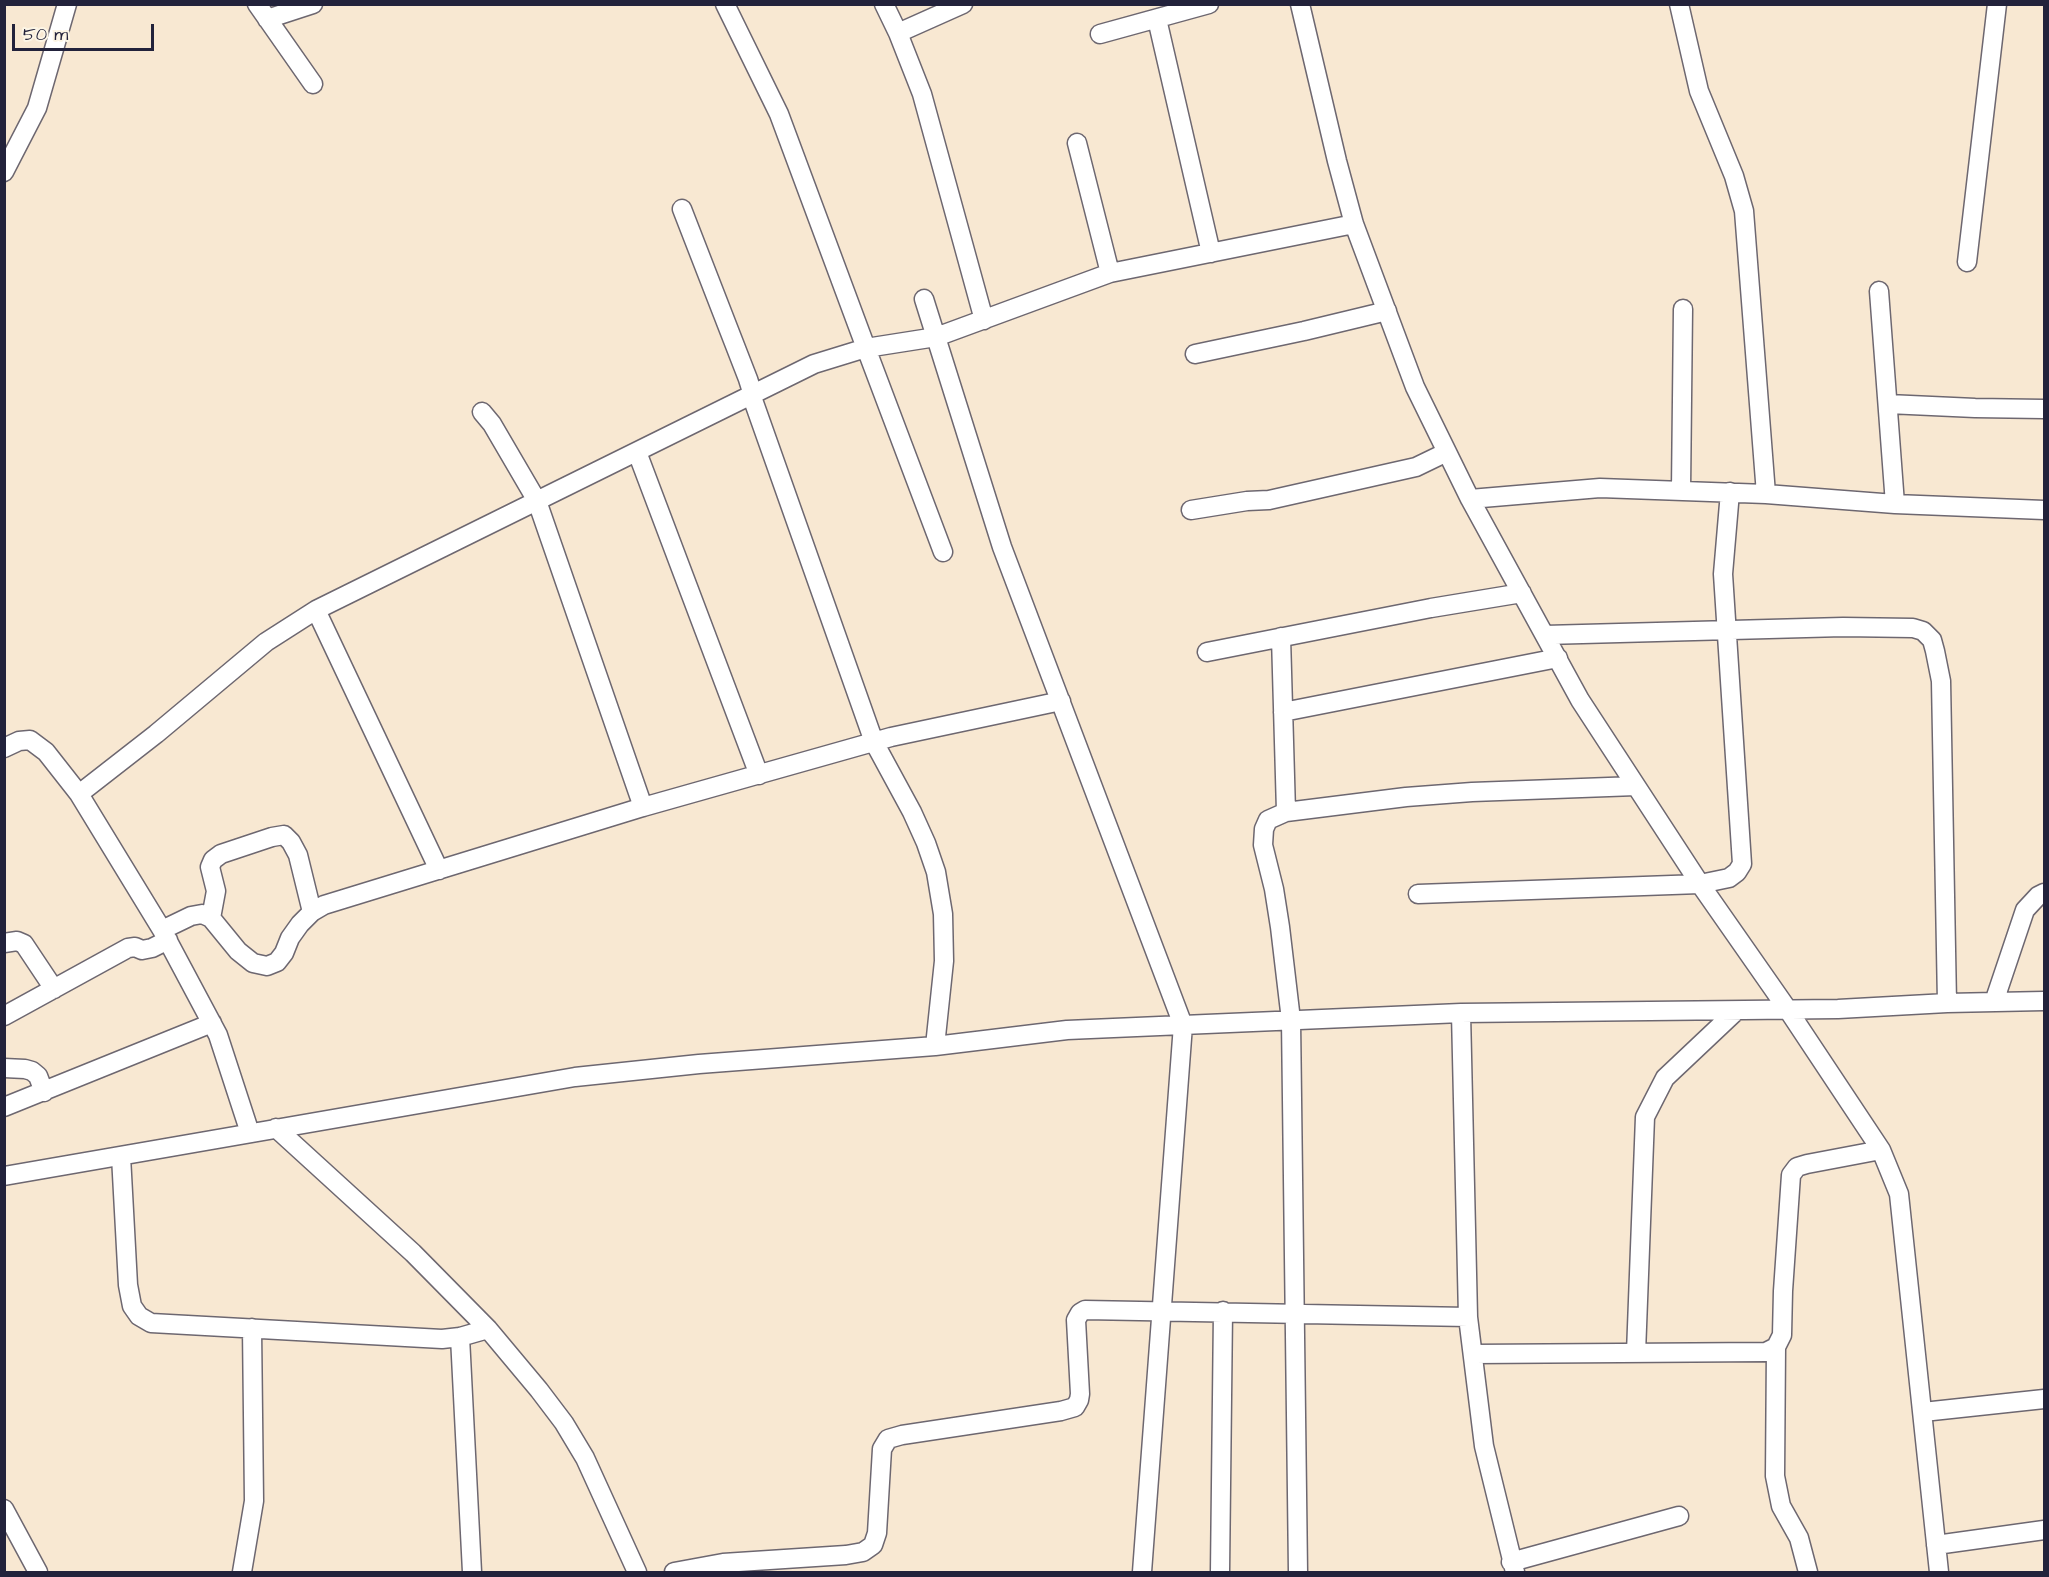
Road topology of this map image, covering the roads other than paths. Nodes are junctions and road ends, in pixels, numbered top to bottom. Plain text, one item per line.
1 (66, 4) edge
2 (313, 4) edge
3 (725, 4) edge
4 (884, 4) edge
5 (963, 4) edge
6 (1209, 4) edge
7 (1300, 4) edge
8 (1679, 4) edge
9 (1997, 4) edge
10 (262, 12) edge
11 (1156, 19) junction
12 (898, 33) junction
13 (1100, 34) dead end
14 (313, 84) dead end
15 (1077, 143) dead end
16 (4, 172) edge
17 (682, 209) dead end
18 (1354, 224) junction
19 (1211, 253) junction
20 (1967, 262) dead end
21 (1110, 273) junction
22 (1879, 291) dead end
23 (924, 299) dead end
24 (1683, 309) dead end
25 (1387, 311) junction
26 (984, 320) junction
27 (936, 337) junction
28 (866, 348) junction
29 (1195, 354) dead end
30 (753, 395) junction
31 (1888, 404) junction
32 (2044, 409) edge
33 (482, 412) dead end
34 (637, 452) junction
35 (1448, 452) junction
36 (1681, 490) junction
37 (1730, 492) junction
38 (1766, 494) junction
39 (1470, 499) junction
40 (537, 501) junction
41 (1895, 504) junction
42 (1191, 510) dead end
43 (2044, 510) edge
44 (943, 552) dead end
45 (1522, 593) junction
46 (316, 610) junction
47 (1726, 630) junction
48 (1545, 635) junction
49 (1281, 637) junction
50 (1207, 652) dead end
51 (1558, 658) junction
52 (1061, 701) junction
53 (1284, 712) junction
54 (874, 742) junction
55 (4, 748) edge
56 (759, 775) junction
57 (1636, 786) junction
58 (79, 794) junction
59 (643, 807) junction
60 (1286, 812) junction
61 (439, 870) junction
62 (1700, 884) junction
63 (2044, 893) edge
64 (1418, 894) dead end
65 (312, 912) junction
66 (211, 918) junction
67 (165, 935) junction
68 (4, 943) edge
69 (54, 989) junction
70 (2044, 1001) edge
71 (1994, 1002) junction
72 (1947, 1003) junction
73 (1788, 1010) junction
74 (1736, 1011) junction
75 (1461, 1012) junction
76 (4, 1016) edge
77 (1291, 1020) junction
78 (212, 1023) junction
79 (1183, 1025) junction
80 (935, 1046) junction
81 (4, 1068) edge
82 (45, 1092) junction
83 (4, 1107) edge
84 (276, 1128) junction
85 (249, 1133) junction
86 (1881, 1150) junction
87 (121, 1156) junction
88 (4, 1176) edge
89 (1162, 1310) junction
90 (1223, 1311) junction
91 (1294, 1313) junction
92 (1468, 1317) junction
93 (252, 1328) junction
94 (488, 1329) junction
95 (460, 1337) junction
96 (1776, 1347) junction
97 (1636, 1353) junction
98 (1474, 1354) junction
99 (2044, 1399) edge
100 (1923, 1412) junction
101 (5, 1512) edge
102 (1679, 1516) dead end
103 (2044, 1530) edge
104 (1936, 1545) junction
105 (790, 1566) edge
106 (1513, 1567) edge
107 (38, 1572) edge
108 (242, 1572) edge
109 (472, 1572) edge
110 (637, 1572) edge
111 (674, 1572) edge
112 (1142, 1572) edge
113 (1220, 1572) edge
114 (1298, 1572) edge
115 (1808, 1572) edge
116 (1939, 1572) edge

1 - 16 street
2 - 10 street
3 - 28 street
4 - 12 street
5 - 12 street
6 - 11 street
7 - 18 street
8 - 38 street
9 - 20 street
10 - 14 street
11 - 13 street
11 - 19 street
12 - 26 street
15 - 21 street
17 - 30 street
18 - 19 street
18 - 25 street
19 - 21 street
21 - 26 street
22 - 31 street
23 - 27 street
24 - 36 street
25 - 29 street
25 - 35 street
26 - 27 street
27 - 28 street
27 - 52 street
28 - 30 street
28 - 44 street
30 - 34 street
30 - 54 street
31 - 32 street
31 - 41 street
33 - 40 street
34 - 40 street
34 - 56 street
35 - 39 street
35 - 42 street
36 - 37 street
36 - 39 street
37 - 38 street
37 - 47 street
38 - 41 street
39 - 45 street
40 - 46 street
40 - 59 street
41 - 43 street
45 - 48 street
45 - 49 street
46 - 58 street
46 - 61 street
47 - 48 street
47 - 62 street
47 - 72 street
48 - 51 street
49 - 50 street
49 - 53 street
51 - 53 street
51 - 57 street
52 - 54 street
52 - 79 street
53 - 60 street
54 - 56 street
54 - 80 street
55 - 58 street
56 - 59 street
57 - 60 street
57 - 62 street
58 - 67 street
59 - 61 street
60 - 77 street
61 - 65 street
62 - 64 street
62 - 73 street
63 - 71 street
65 - 66 street
65 - 66 street
66 - 67 street
67 - 69 street
67 - 78 street
68 - 69 street
69 - 76 street
70 - 71 street
71 - 72 street
72 - 73 street
73 - 74 street
73 - 86 street
74 - 75 street
74 - 97 street
75 - 77 street
75 - 92 street
77 - 79 street
77 - 91 street
78 - 82 street
78 - 85 street
79 - 80 street
79 - 89 street
80 - 84 street
81 - 82 street
82 - 83 street
84 - 85 street
84 - 94 street
85 - 87 street
86 - 96 street
86 - 100 street
87 - 88 street
87 - 93 street
89 - 90 street
89 - 105 street
89 - 112 street
90 - 91 street
90 - 113 street
91 - 92 street
91 - 114 street
92 - 98 street
93 - 95 street
93 - 108 street
94 - 95 street
94 - 110 street
95 - 109 street
96 - 97 street
96 - 115 street
97 - 98 street
98 - 106 street
99 - 100 street
100 - 104 street
101 - 107 street
102 - 106 street
103 - 104 street
104 - 116 street
105 - 111 street

